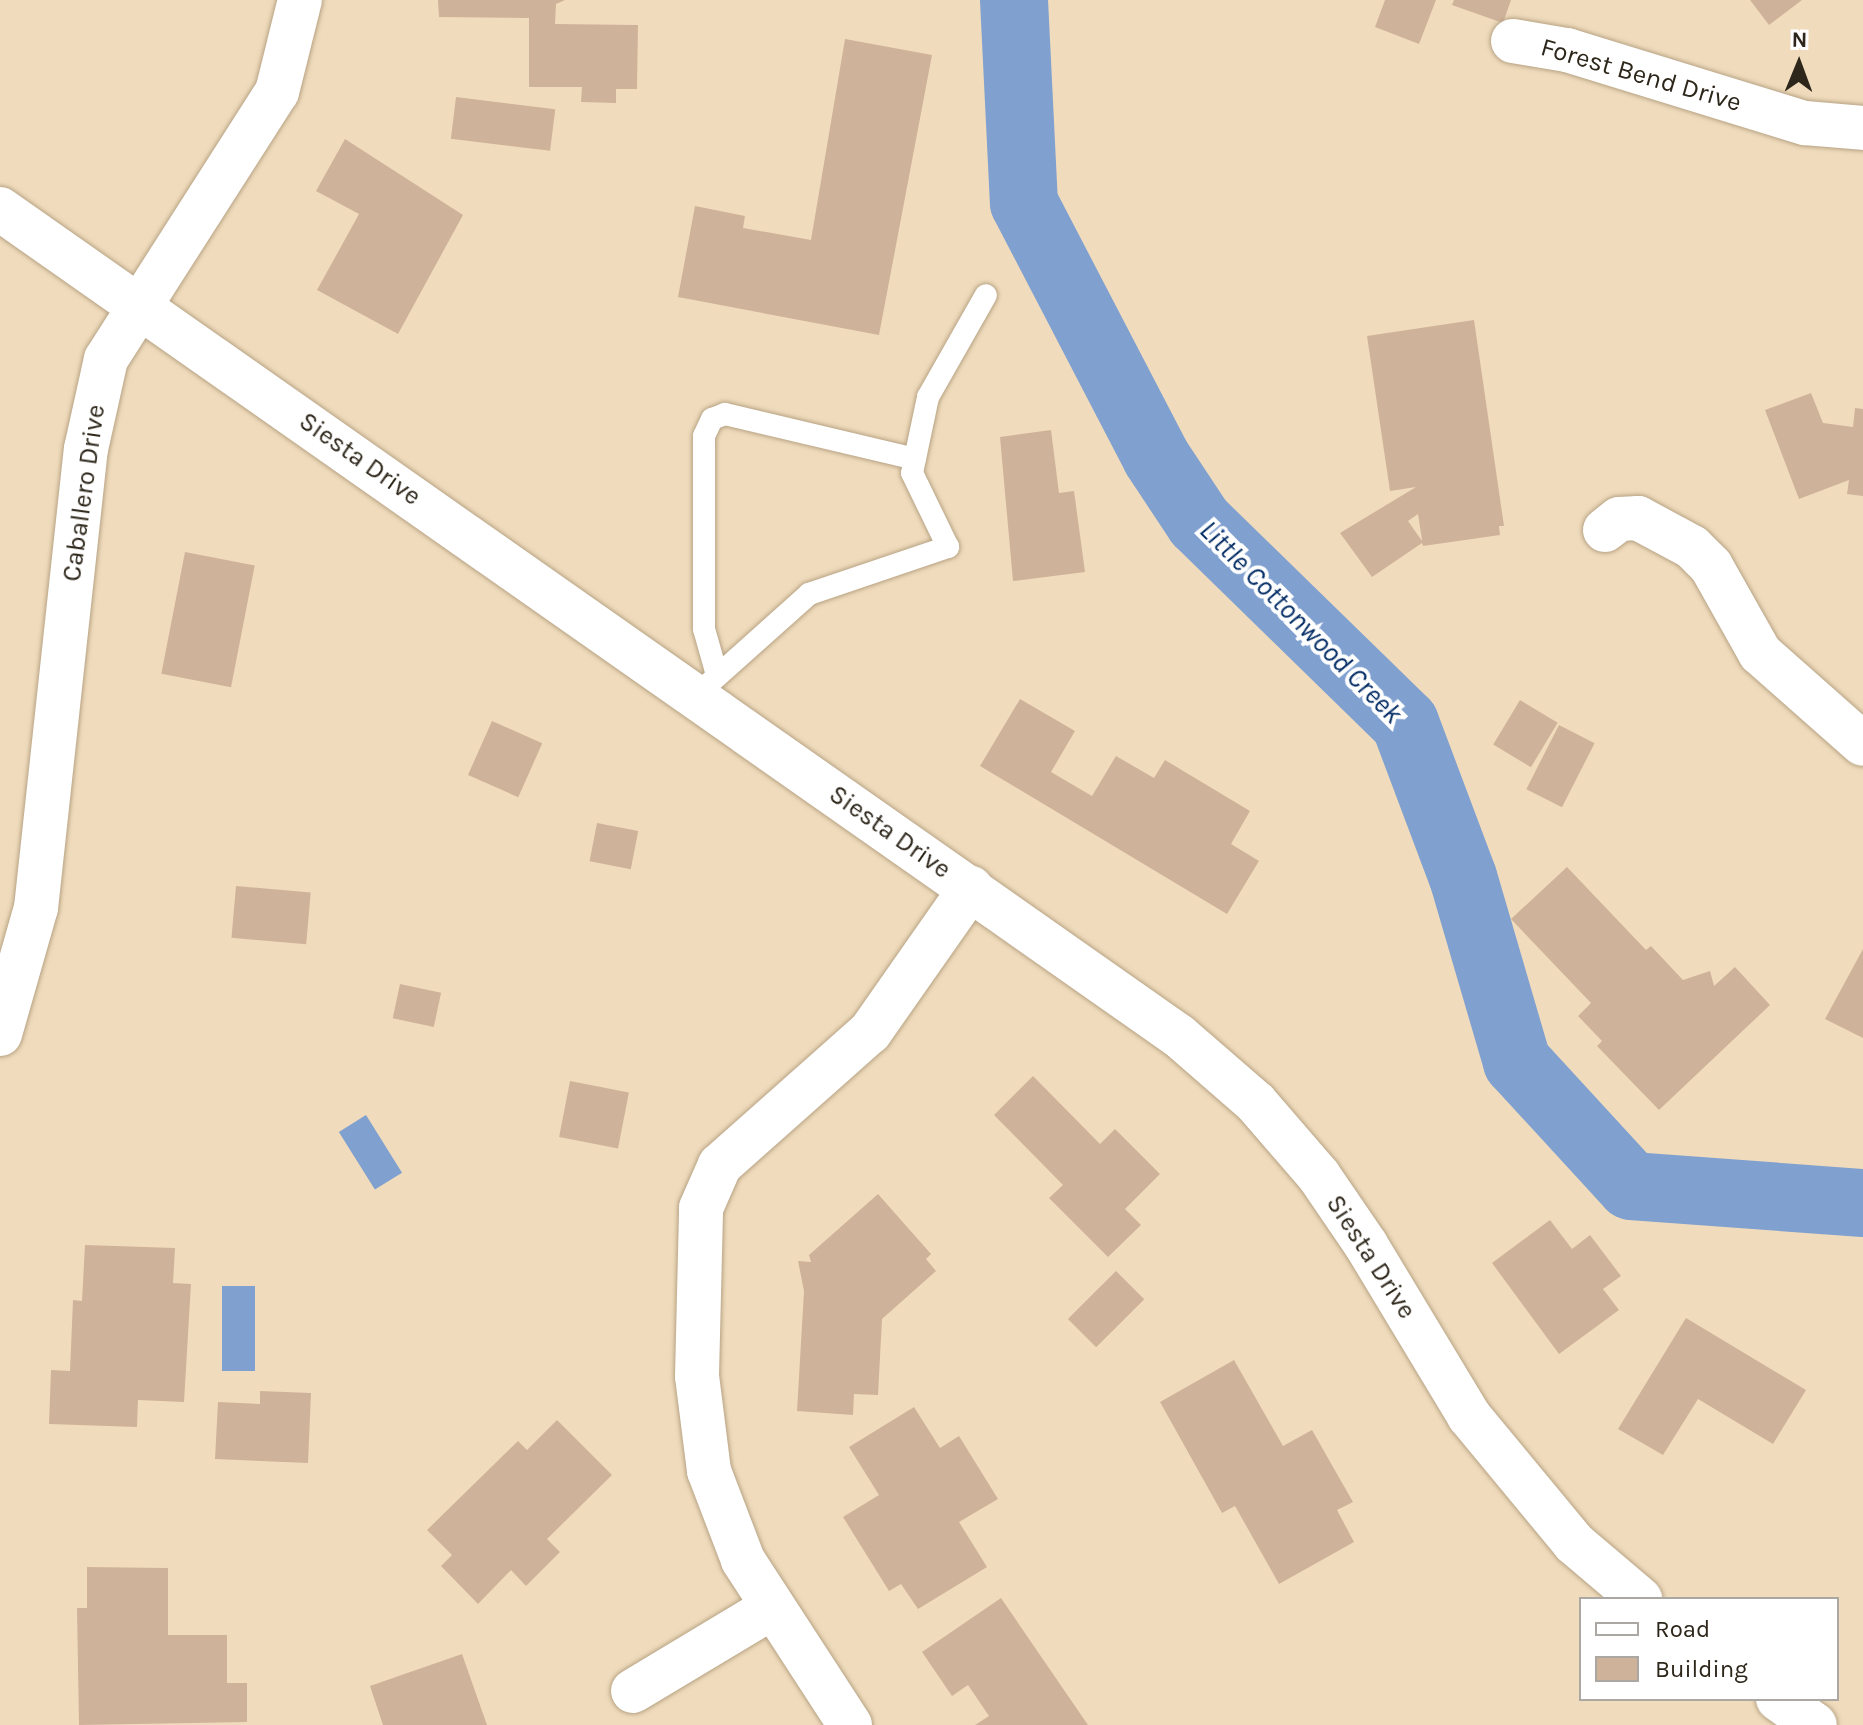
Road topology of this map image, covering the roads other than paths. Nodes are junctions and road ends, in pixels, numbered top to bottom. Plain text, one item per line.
1 (300, 0) edge
2 (1513, 41) dead end
3 (1863, 128) edge
4 (0, 209) edge
5 (986, 295) dead end
6 (138, 302) junction
7 (915, 459) junction
8 (1605, 530) dead end
9 (706, 686) junction
10 (1863, 744) edge
11 (971, 888) junction
12 (0, 1034) edge
13 (1638, 1597) edge
14 (771, 1608) junction
15 (633, 1691) dead end
16 (1781, 1701) edge
17 (850, 1725) edge
18 (1815, 1725) edge

1 - 6 street, Caballero Drive
2 - 3 street, Forest Bend Drive
4 - 6 street, Siesta Drive
5 - 7 lane
6 - 9 street, Siesta Drive
6 - 12 street, Caballero Drive
7 - 9 lane
7 - 9 lane
8 - 10 street
9 - 11 street, Siesta Drive
11 - 13 street, Siesta Drive
11 - 14 street
14 - 15 street
14 - 17 street
16 - 18 street

